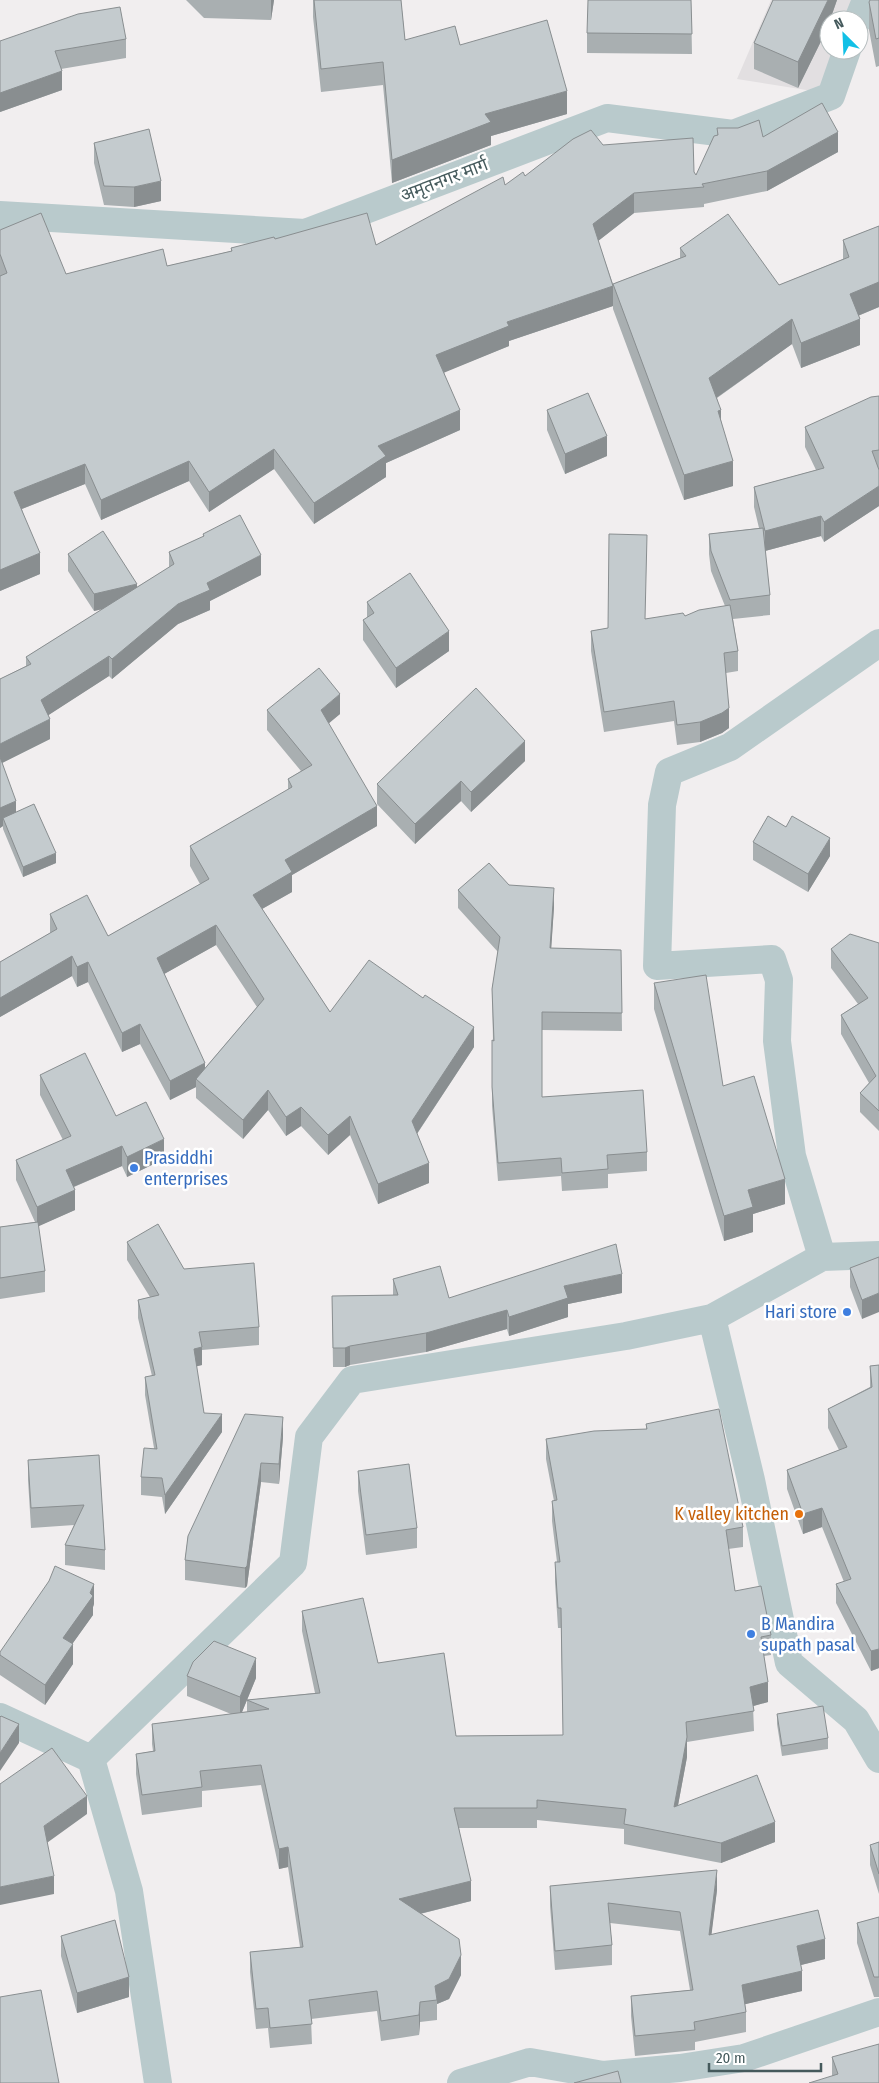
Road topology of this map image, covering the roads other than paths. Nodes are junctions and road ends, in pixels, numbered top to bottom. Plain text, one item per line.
1 (844, 60) edge
2 (0, 215) edge
3 (879, 644) edge
4 (879, 1255) edge
5 (822, 1257) junction
6 (712, 1318) junction
7 (0, 1717) edge
8 (91, 1759) junction
9 (879, 1759) edge
10 (879, 2012) edge
11 (158, 2083) edge
12 (461, 2083) edge

1 - 2 street, अमृतनगर मार्ग
3 - 5 street
4 - 5 street
5 - 6 street
6 - 8 street
6 - 9 street
7 - 8 street
8 - 11 street
10 - 12 street

